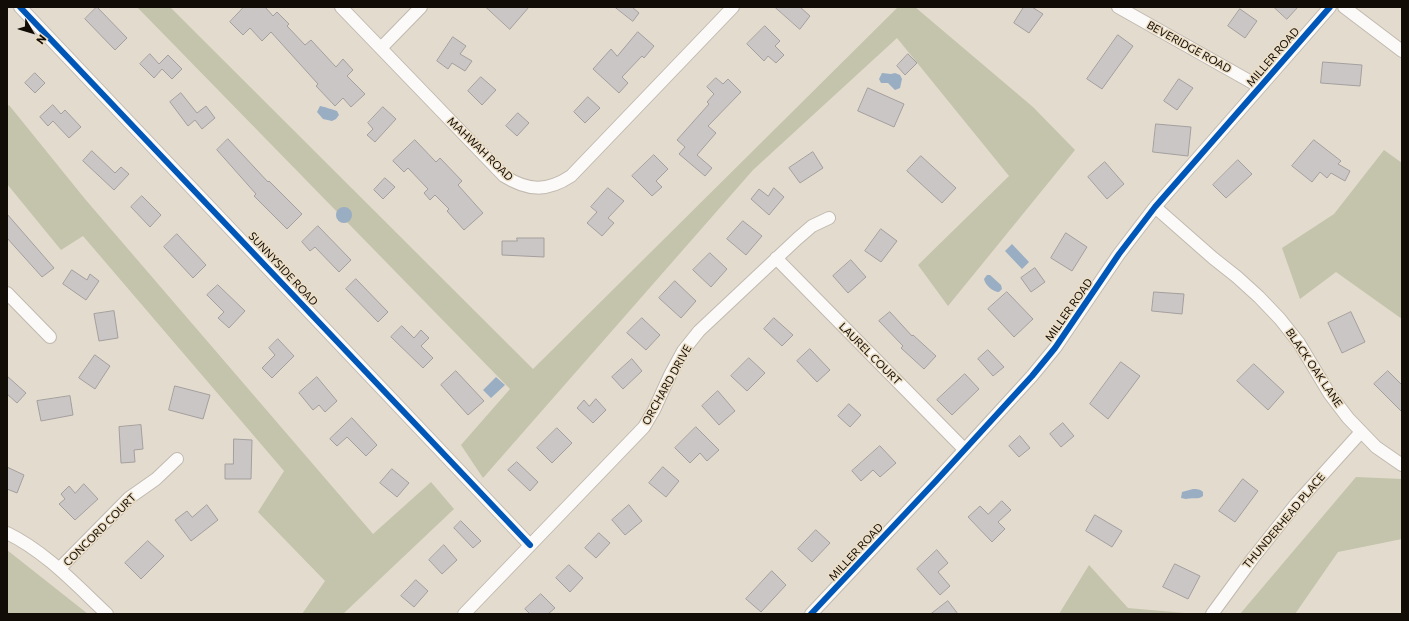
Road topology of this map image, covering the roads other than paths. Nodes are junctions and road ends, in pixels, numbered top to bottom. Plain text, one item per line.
1 (20, 7) edge
2 (341, 7) edge
3 (421, 7) edge
4 (733, 7) edge
5 (1118, 7) edge
6 (1330, 7) edge
7 (1344, 7) edge
8 (381, 48) junction
9 (1402, 51) edge
10 (1260, 87) junction
11 (1155, 207) junction
12 (829, 218) dead end
13 (776, 258) junction
14 (7, 293) edge
15 (50, 337) dead end
16 (1361, 432) junction
17 (964, 449) junction
18 (177, 459) dead end
19 (1402, 465) edge
20 (7, 533) edge
21 (530, 545) junction
22 (60, 569) junction
23 (107, 614) edge
24 (464, 614) edge
25 (811, 614) edge
26 (1212, 614) edge

1 - 21 street, SUNNYSIDE ROAD
2 - 8 street, MAHWAH ROAD
3 - 8 street
4 - 8 street, MAHWAH ROAD
5 - 10 street, BEVERIDGE ROAD
6 - 10 street, MILLER ROAD
7 - 9 street
10 - 11 street, MILLER ROAD
11 - 16 street, BLACK OAK LANE
11 - 17 street, MILLER ROAD
12 - 13 street, ORCHARD DRIVE
13 - 17 street, LAUREL COURT
13 - 21 street, ORCHARD DRIVE
14 - 15 street
16 - 19 street, BLACK OAK LANE
16 - 26 street, THUNDERHEAD PLACE
17 - 25 street, MILLER ROAD
18 - 22 street, CONCORD COURT
20 - 22 street
21 - 24 street, ORCHARD DRIVE
22 - 23 street

